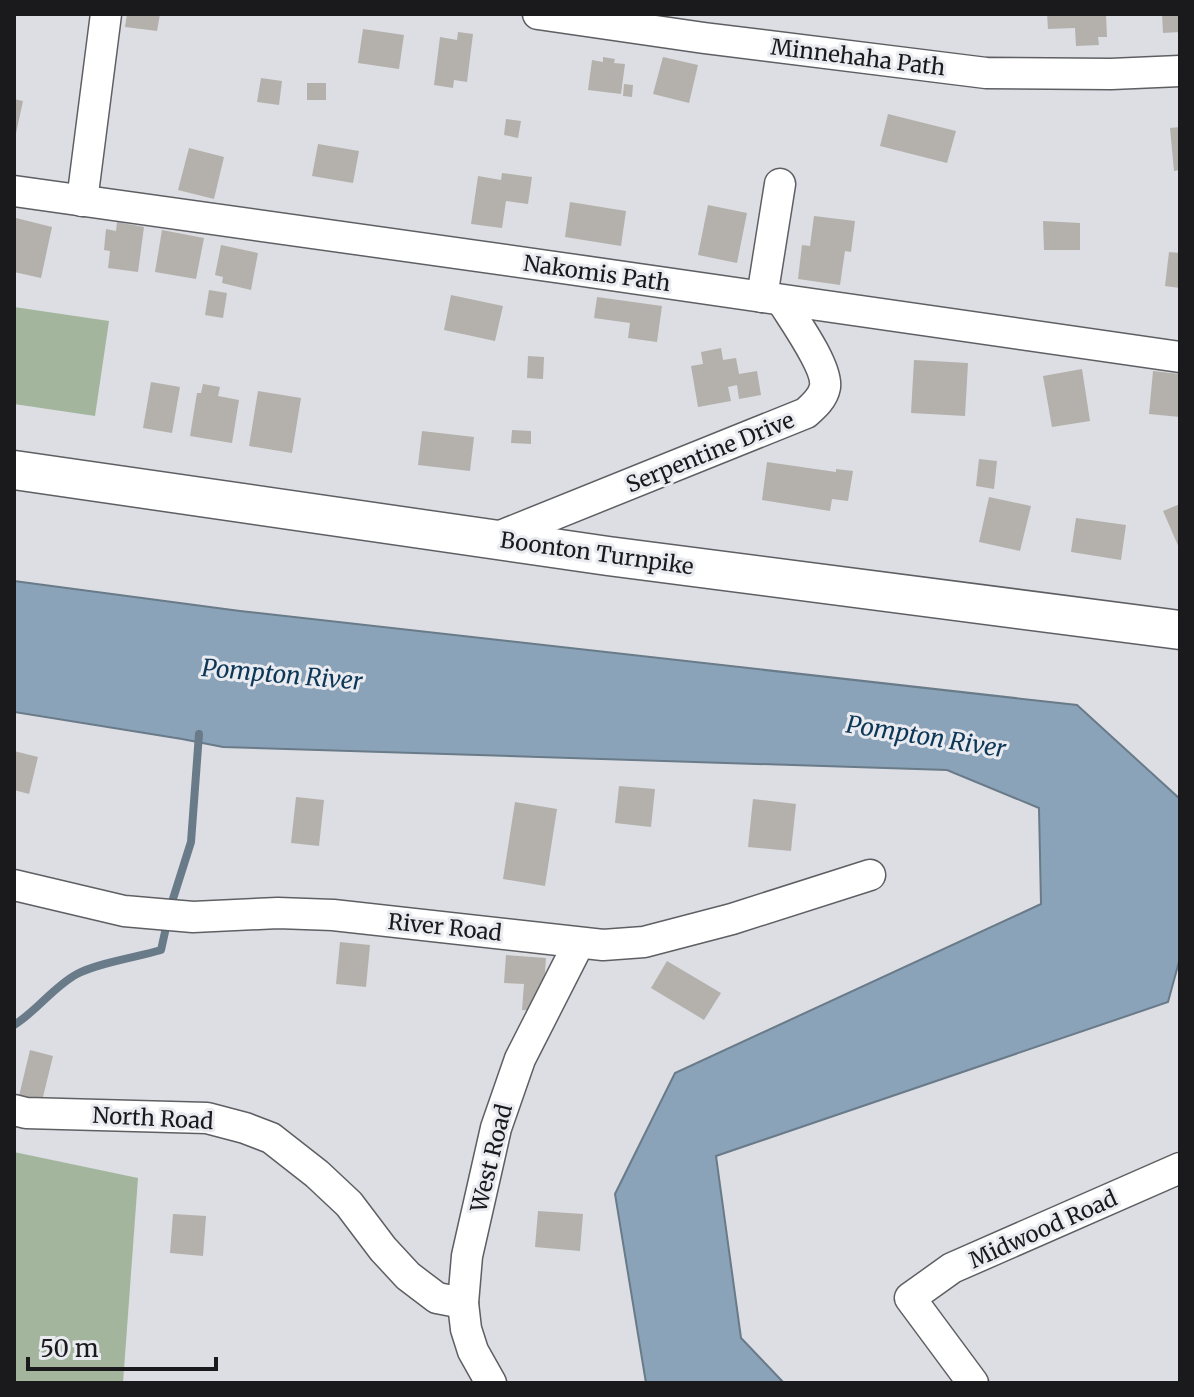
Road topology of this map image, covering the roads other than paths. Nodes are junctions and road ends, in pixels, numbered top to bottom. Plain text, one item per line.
1 (106, 14) edge
2 (538, 14) edge
3 (1180, 71) edge
4 (780, 184) dead end
5 (14, 191) edge
6 (82, 201) junction
7 (772, 299) junction
8 (1180, 357) edge
9 (14, 470) edge
10 (493, 539) junction
11 (1180, 630) edge
12 (870, 875) dead end
13 (14, 885) edge
14 (579, 943) junction
15 (14, 1110) edge
16 (1180, 1168) edge
17 (463, 1303) junction
18 (491, 1383) edge
19 (973, 1383) edge

1 - 6 street
2 - 3 street, Minnehaha Path
4 - 7 street
5 - 6 street, Nakomis Path
6 - 7 street, Nakomis Path
7 - 8 street, Nakomis Path
7 - 10 street, Serpentine Drive
9 - 10 main road, Boonton Turnpike
10 - 11 main road, Boonton Turnpike
12 - 14 street, River Road
13 - 14 street, River Road
14 - 17 street, West Road
15 - 17 street, North Road
16 - 19 street, Midwood Road
17 - 18 street, West Road

